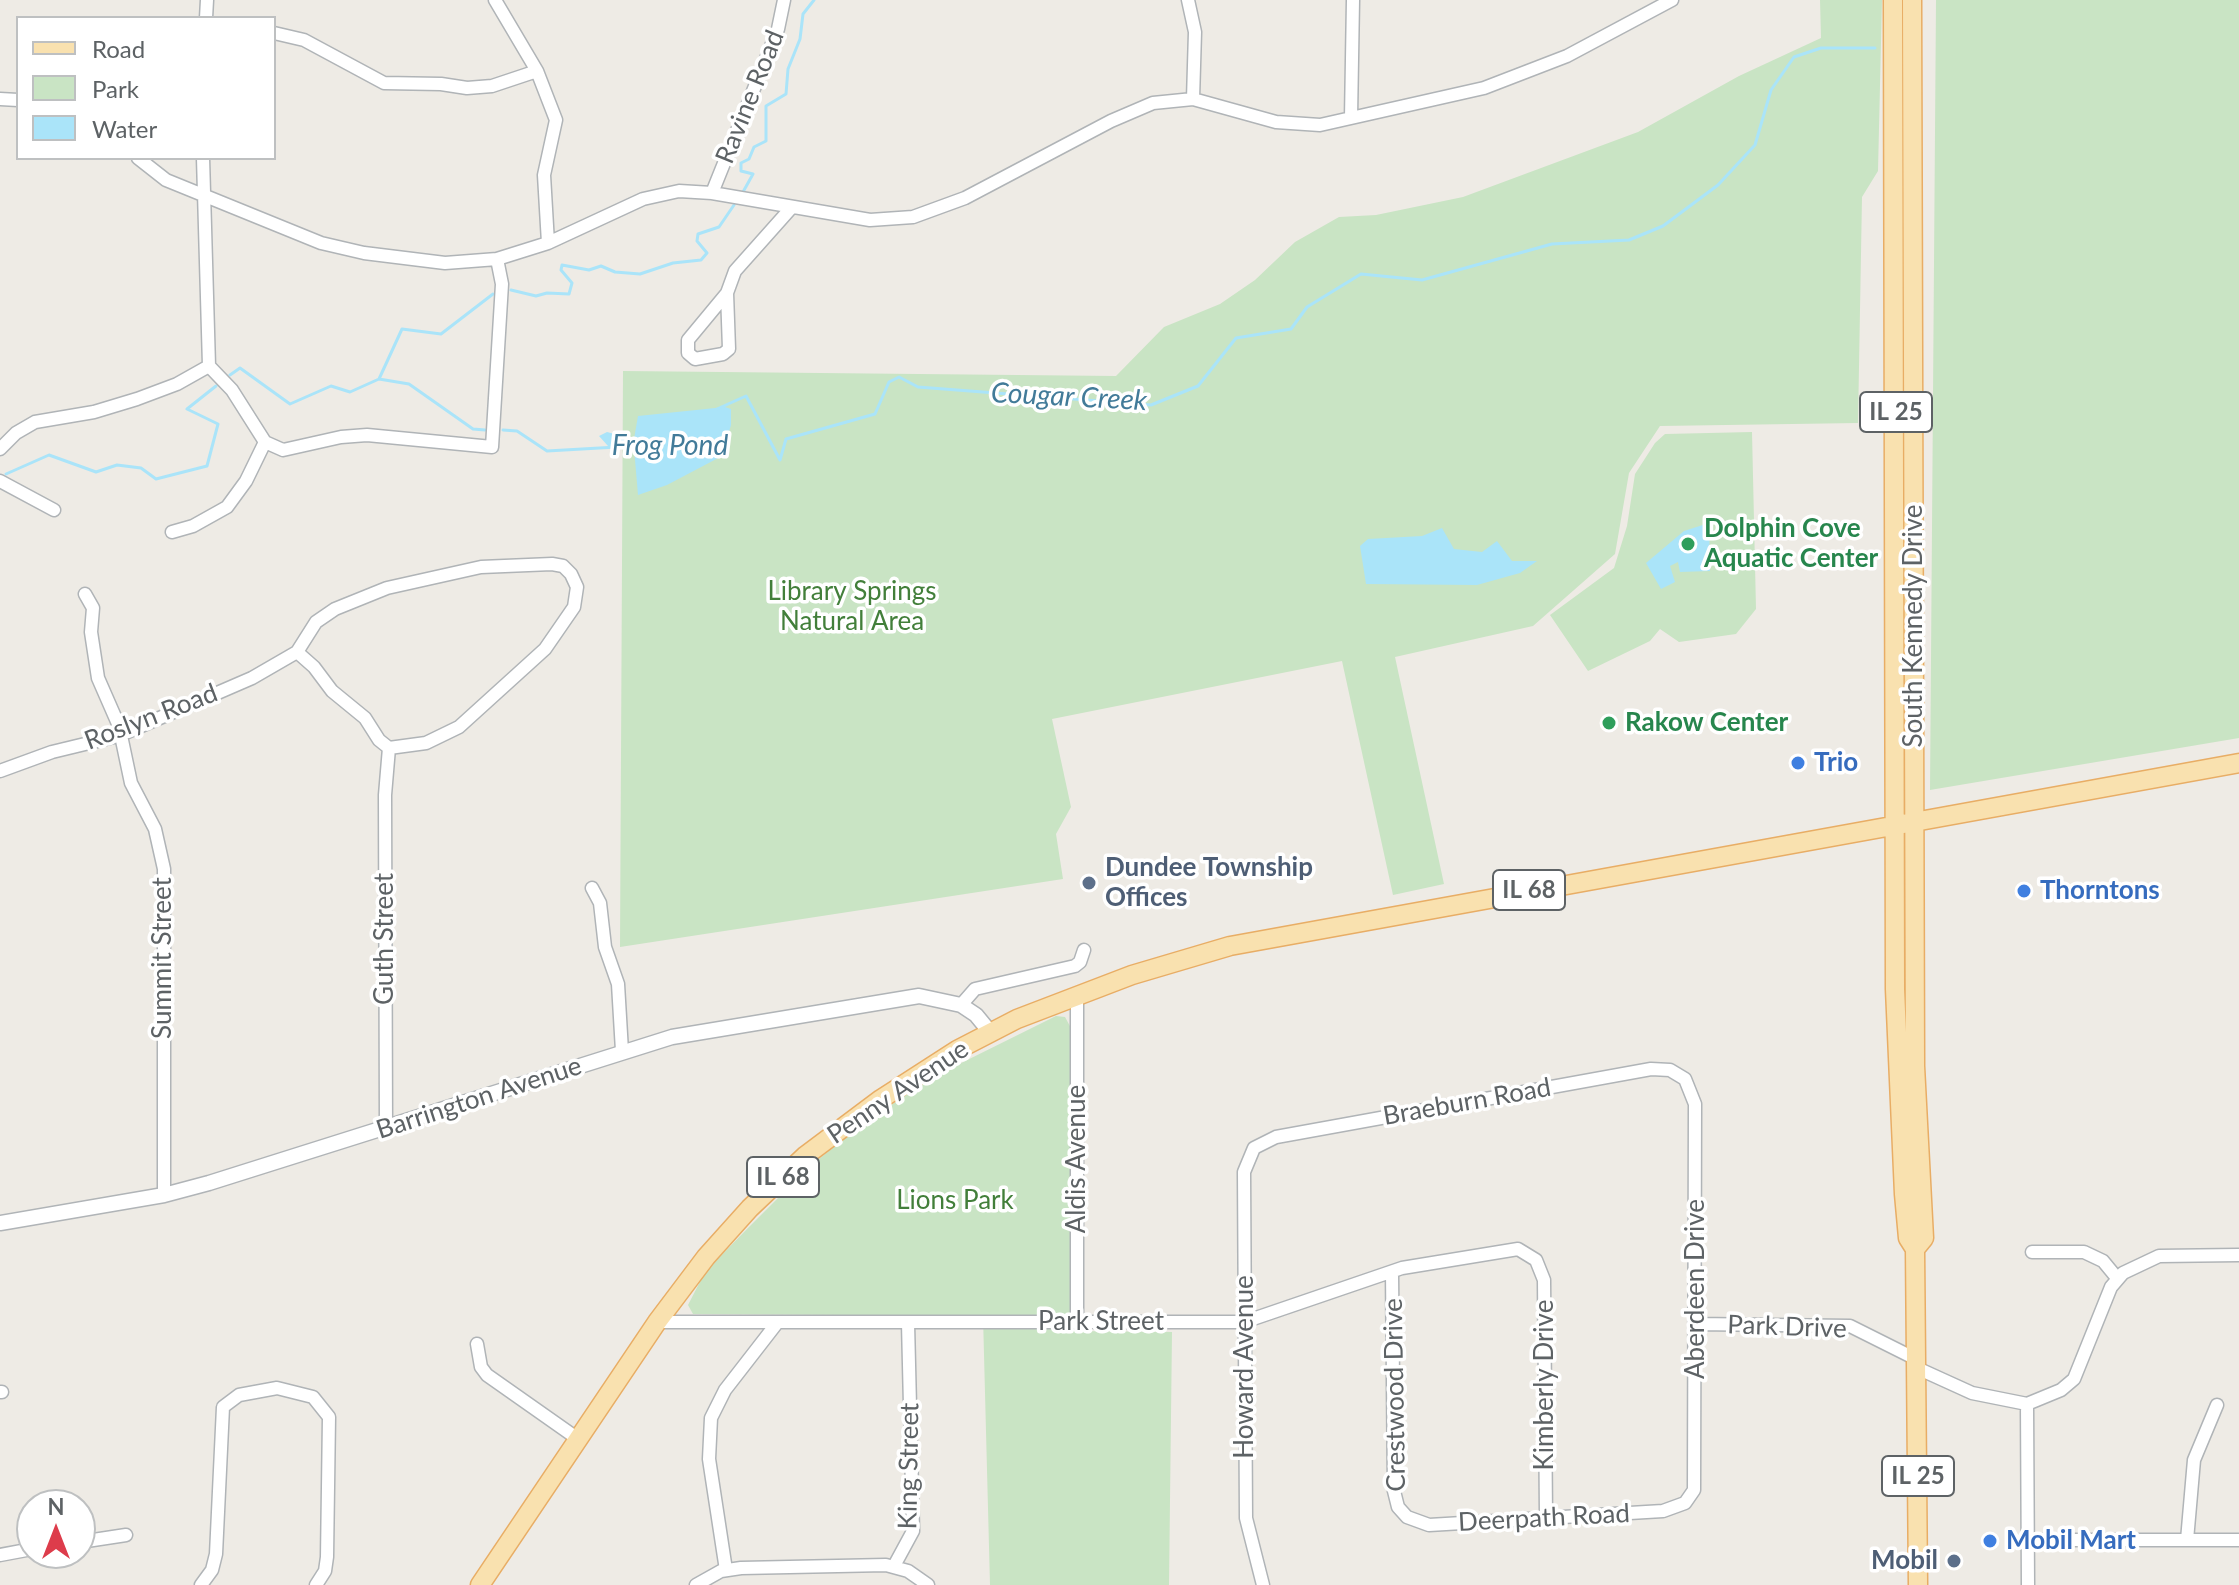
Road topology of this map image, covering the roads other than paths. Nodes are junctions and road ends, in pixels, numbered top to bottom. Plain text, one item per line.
1 (495, 0) edge
2 (784, 0) edge
3 (1188, 0) edge
4 (1353, 0) edge
5 (1672, 0) edge
6 (1893, 0) edge
7 (1912, 0) edge
8 (276, 34) edge
9 (537, 71) junction
10 (1193, 99) junction
11 (1351, 118) junction
12 (141, 160) edge
13 (203, 160) edge
14 (712, 193) junction
15 (206, 198) junction
16 (792, 207) junction
17 (548, 243) junction
18 (497, 259) junction
19 (727, 293) junction
20 (209, 366) junction
21 (265, 442) junction
22 (0, 449) edge
23 (0, 481) edge
24 (54, 510) dead end
25 (172, 532) dead end
26 (85, 594) dead end
27 (297, 652) junction
28 (118, 736) junction
29 (389, 748) junction
30 (2239, 763) edge
31 (0, 771) edge
32 (1916, 820) junction
33 (1896, 824) junction
34 (592, 888) dead end
35 (1084, 950) dead end
36 (1077, 995) junction
37 (961, 1005) junction
38 (990, 1032) junction
39 (622, 1051) junction
40 (1682, 1077) joint
41 (386, 1130) junction
42 (1254, 1148) joint
43 (164, 1195) junction
44 (0, 1223) edge
45 (1915, 1249) junction
46 (2032, 1252) dead end
47 (2239, 1255) edge
48 (1533, 1257) joint
49 (1392, 1272) junction
50 (2117, 1278) junction
51 (657, 1322) junction
52 (1244, 1322) junction
53 (777, 1323) junction
54 (908, 1323) junction
55 (1077, 1323) junction
56 (1697, 1324) junction
57 (477, 1344) dead end
58 (1918, 1364) junction
59 (2027, 1404) junction
60 (2217, 1405) dead end
61 (578, 1439) junction
62 (1685, 1503) joint
63 (1405, 1515) joint
64 (1546, 1517) junction
65 (126, 1535) dead end
66 (96, 1540) edge
67 (2028, 1540) junction
68 (2187, 1540) junction
69 (2239, 1540) edge
70 (894, 1566) junction
71 (726, 1570) junction
72 (201, 1585) edge
73 (316, 1585) edge
74 (480, 1585) edge
75 (696, 1585) edge
76 (928, 1585) edge
77 (1263, 1585) edge
78 (1918, 1585) edge
79 (2028, 1585) edge

1 - 9 street
2 - 14 street, Ravine Road
3 - 10 street
4 - 11 street
5 - 11 street
6 - 33 main road, South Kennedy Drive / IL 25
7 - 32 main road, South Kennedy Drive / IL 25
8 - 9 street
9 - 17 street
10 - 11 street
10 - 16 street
12 - 15 street
13 - 15 street
14 - 16 street
14 - 17 street
15 - 18 street
15 - 20 street
16 - 19 street
17 - 18 street
18 - 21 street
19 - 19 street
20 - 21 street
20 - 22 street
21 - 25 street
23 - 24 street
26 - 28 street, Summit Street
27 - 28 street, Roslyn Road
27 - 29 street
27 - 29 street, Roslyn Road
28 - 31 street, Roslyn Road
28 - 43 street, Summit Street
29 - 41 street, Guth Street
30 - 32 main road, IL 68
32 - 33 main road, IL 68
32 - 45 main road, South Kennedy Drive / IL 25
33 - 36 main road, Penny Avenue / IL 68
33 - 45 main road, South Kennedy Drive / IL 25
34 - 39 street
35 - 37 street
36 - 38 main road, Penny Avenue / IL 68
36 - 55 street, Aldis Avenue
37 - 38 street
37 - 39 street, Barrington Avenue
38 - 51 main road, Penny Avenue / IL 68
39 - 41 street, Barrington Avenue
40 - 42 street, Braeburn Road
40 - 56 street, Aberdeen Drive
41 - 43 street, Barrington Avenue
42 - 52 street, Howard Avenue
43 - 44 street, Barrington Avenue
45 - 58 main road, South Kennedy Drive / IL 25
46 - 50 street
47 - 50 street
48 - 49 street, Park Street
48 - 64 street, Kimberly Drive
49 - 52 street, Park Street
49 - 63 street, Crestwood Drive
50 - 59 street
51 - 53 street, Park Street
51 - 61 main road, Penny Avenue / IL 68
52 - 55 street, Park Street
52 - 77 street, Howard Avenue
53 - 54 street, Park Street
53 - 71 street
54 - 55 street, Park Street
54 - 70 street, King Street
56 - 58 street, Park Drive
56 - 62 street, Aberdeen Drive
57 - 61 street
58 - 59 street, Park Drive
58 - 78 main road, South Kennedy Drive / IL 25
59 - 67 street
60 - 68 street
61 - 74 main road, Penny Avenue / IL 68
62 - 64 street, Deerpath Road
63 - 64 street, Deerpath Road
65 - 66 street
67 - 68 street
67 - 79 street
68 - 69 street
70 - 71 street
70 - 76 street, King Street
71 - 75 street
72 - 73 street

